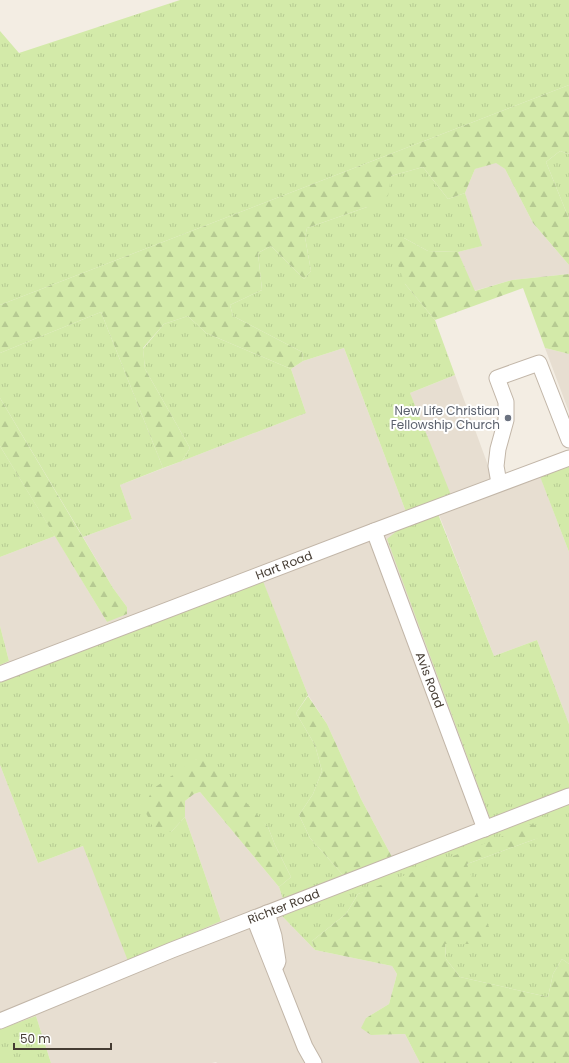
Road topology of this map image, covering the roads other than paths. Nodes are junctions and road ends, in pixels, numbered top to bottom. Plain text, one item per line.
1 (569, 440) edge
2 (569, 458) edge
3 (499, 483) junction
4 (374, 531) junction
5 (0, 674) edge
6 (569, 796) edge
7 (485, 829) junction
8 (260, 915) junction
9 (0, 1021) edge
10 (314, 1063) edge

1 - 3 street
2 - 3 street, Hart Road
3 - 4 street, Hart Road
4 - 5 street, Hart Road
4 - 7 street, Avis Road
6 - 7 street, Richter Road
7 - 8 street, Richter Road
8 - 9 street, Richter Road
8 - 10 street

